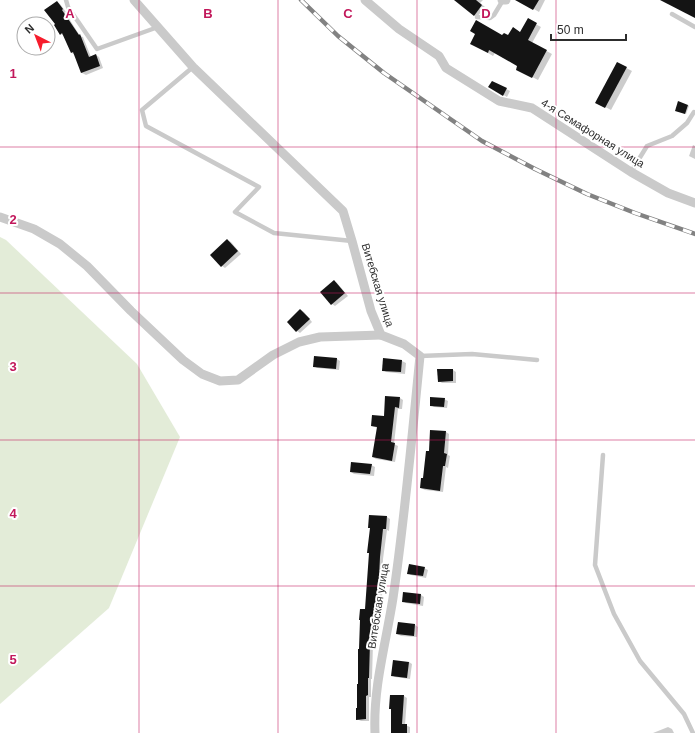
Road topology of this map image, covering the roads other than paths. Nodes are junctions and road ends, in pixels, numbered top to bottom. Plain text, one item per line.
1 (66, 0) edge
2 (134, 0) edge
3 (365, 0) edge
4 (504, 0) edge
5 (672, 14) dead end
6 (477, 17) dead end
7 (158, 27) junction
8 (695, 27) edge
9 (193, 67) junction
10 (694, 112) dead end
11 (631, 172) junction
12 (695, 203) edge
13 (0, 217) edge
14 (352, 241) junction
15 (381, 335) junction
16 (420, 356) junction
17 (538, 360) dead end
18 (603, 455) dead end
19 (375, 733) edge
20 (693, 733) edge

1 - 7 lane
2 - 7 street, Витебская улица
3 - 11 street, 4-я Семафорная улица
4 - 6 lane
5 - 8 lane
7 - 9 street, Витебская улица
9 - 14 street, Витебская улица
9 - 14 lane
10 - 11 lane
11 - 12 street, 4-я Семафорная улица
13 - 15 street
14 - 15 street, Витебская улица
15 - 16 street, Витебская улица
16 - 17 lane
16 - 19 street, Витебская улица
18 - 20 lane

